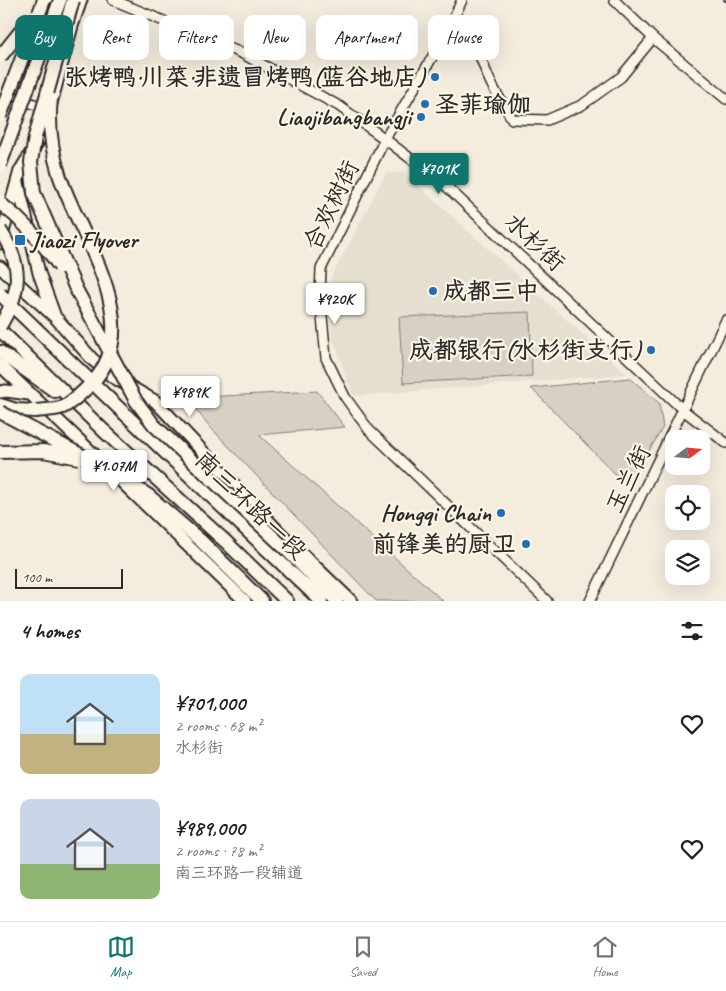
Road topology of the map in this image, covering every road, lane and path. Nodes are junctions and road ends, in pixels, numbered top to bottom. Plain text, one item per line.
1 (60, 0) edge
2 (73, 0) edge
3 (81, 0) edge
4 (113, 0) edge
5 (462, 0) edge
6 (614, 0) edge
7 (44, 1) edge
8 (455, 15) edge
9 (653, 38) junction
10 (0, 57) edge
11 (431, 60) edge
12 (481, 60) edge
13 (54, 72) junction
14 (9, 77) junction
15 (726, 98) edge
16 (0, 102) edge
17 (50, 110) junction
18 (0, 116) edge
19 (385, 139) junction
20 (0, 146) edge
21 (0, 166) edge
22 (20, 171) junction
23 (0, 203) edge
24 (0, 230) edge
25 (0, 243) edge
26 (0, 267) edge
27 (76, 289) junction
28 (0, 294) edge
29 (56, 318) junction
30 (726, 320) edge
31 (0, 328) edge
32 (0, 352) edge
33 (0, 365) edge
34 (0, 392) edge
35 (30, 394) junction
36 (0, 405) edge
37 (683, 410) junction
38 (0, 412) edge
39 (86, 413) junction
40 (726, 443) edge
41 (0, 452) edge
42 (113, 472) junction
43 (245, 601) edge
44 (262, 601) edge
45 (287, 601) edge
46 (321, 601) edge
47 (338, 601) edge
48 (351, 601) edge
49 (547, 601) edge
50 (590, 601) edge

1 - 21 highway, bridge
2 - 13 highway, bridge
3 - 17 main road
4 - 19 street, 水杉街
5 - 8 street, 合欢树街
6 - 9 street
7 - 10 highway, bridge
7 - 14 main road
7 - 18 highway, bridge
7 - 20 highway
9 - 12 street
9 - 15 street
11 - 19 street, 合欢树街
13 - 27 highway, bridge
13 - 36 highway, bridge
14 - 16 main road
14 - 17 street
17 - 22 main road
19 - 37 street, 水杉街
19 - 49 street, 合欢树街
22 - 25 main road
22 - 29 main road
23 - 27 highway, bridge
24 - 31 highway, bridge
26 - 29 main road
27 - 47 highway, bridge
28 - 46 highway, 南三环路一段, bridge
29 - 48 main road
30 - 37 street, 玉兰街
31 - 39 highway, 南三环路一段
32 - 39 highway
33 - 35 main road
34 - 35 main road
35 - 43 main road
37 - 40 street, 水杉街
37 - 50 street, 玉兰街
38 - 42 highway, bridge
39 - 45 highway, 南三环路一段
41 - 42 highway, bridge
42 - 44 highway

